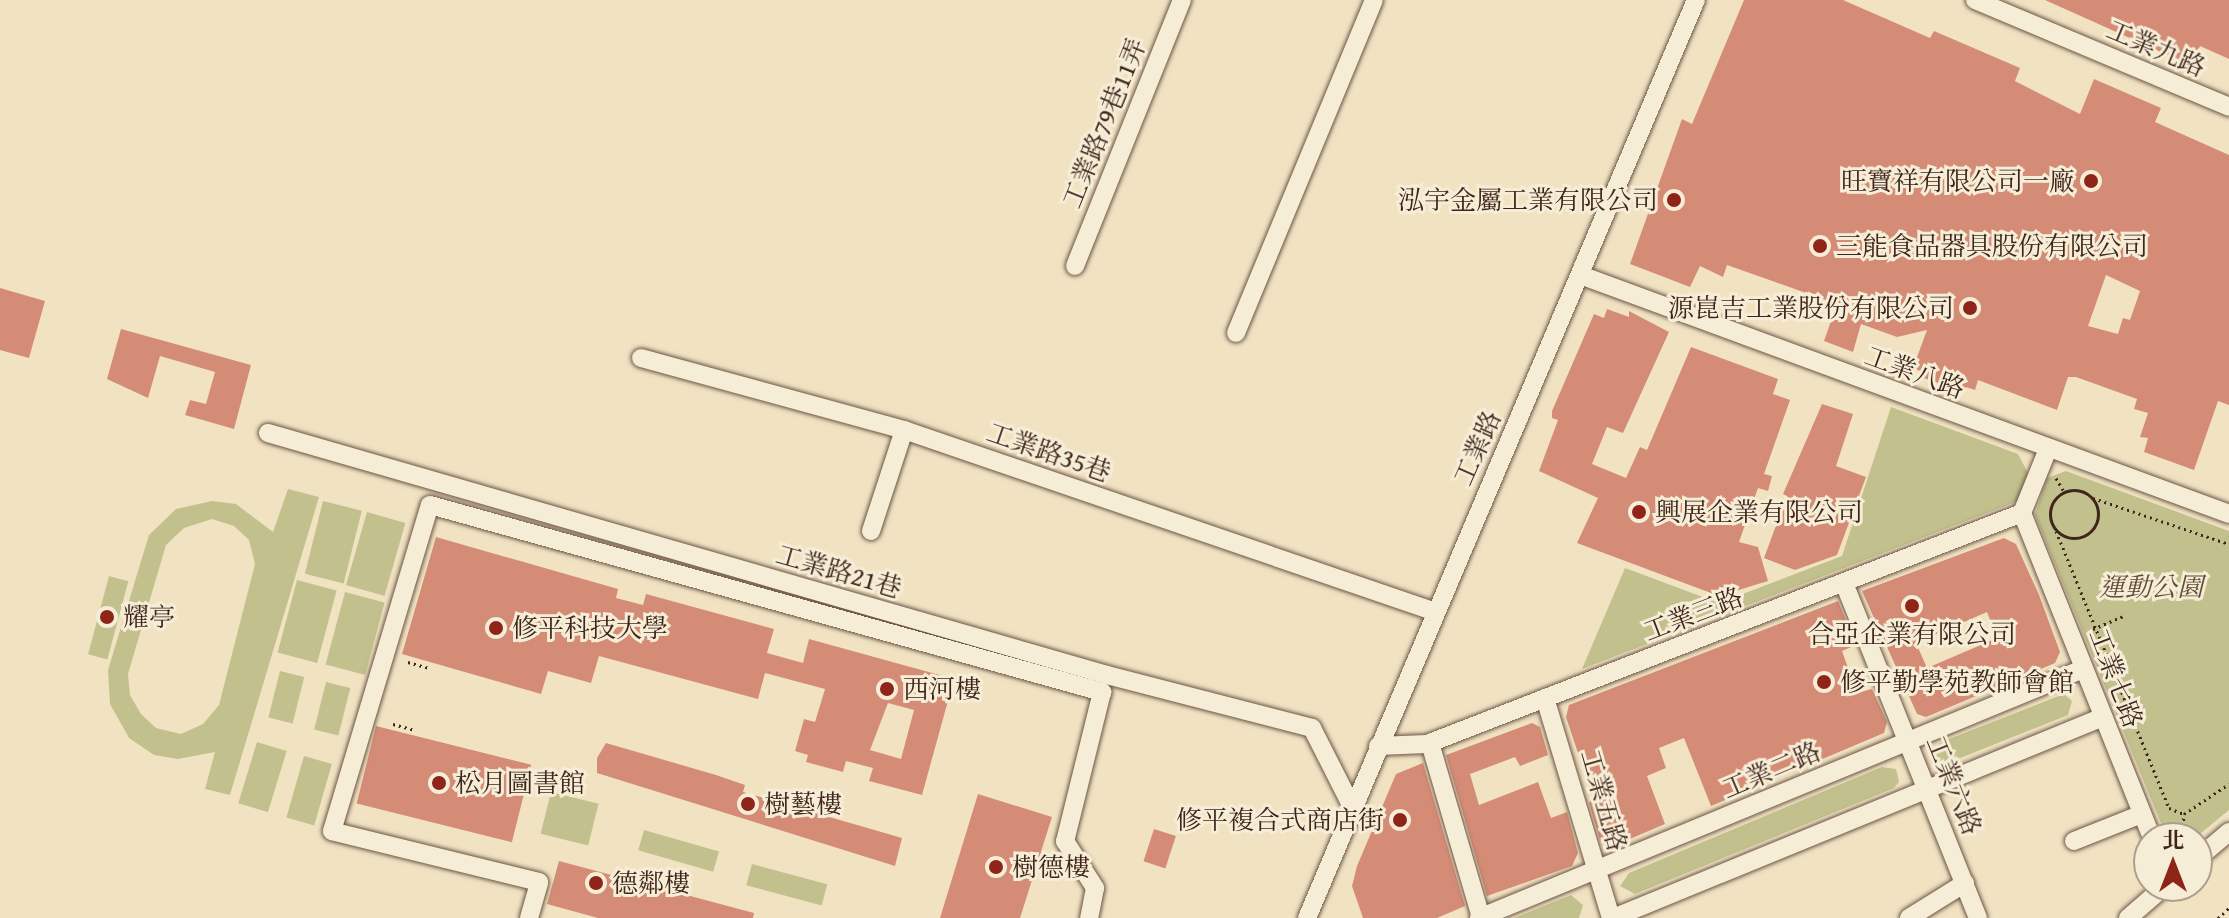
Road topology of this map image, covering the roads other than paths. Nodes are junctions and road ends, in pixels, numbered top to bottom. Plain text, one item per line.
1 (1182, 0) edge
2 (1374, 0) edge
3 (1696, 0) edge
4 (1975, 0) edge
5 (2229, 107) edge
6 (1075, 266) dead end
7 (1583, 276) junction
8 (1236, 333) dead end
9 (641, 358) dead end
10 (904, 430) junction
11 (268, 433) dead end
12 (2048, 449) junction
13 (2022, 513) junction
14 (2229, 514) edge
15 (871, 531) dead end
16 (1844, 583) junction
17 (1436, 612) junction
18 (2083, 669) junction
19 (1105, 683) junction
20 (1545, 698) junction
21 (2103, 717) junction
22 (1909, 741) junction
23 (1430, 743) junction
24 (1378, 746) junction
25 (1928, 789) junction
26 (1352, 807) junction
27 (2142, 814) junction
28 (2145, 822) edge
29 (2229, 832) edge
30 (2074, 841) dead end
31 (2213, 846) edge
32 (1597, 870) junction
33 (1965, 883) junction
34 (2146, 902) edge
35 (529, 918) edge
36 (1089, 918) edge
37 (1307, 918) edge
38 (1480, 918) edge
39 (1612, 918) edge
40 (1909, 918) edge
41 (1978, 918) edge
42 (2128, 918) edge

1 - 6 street, 工業路79巷11弄
2 - 8 street
3 - 7 street, 工業路
4 - 5 street, 工業九路
7 - 12 street, 工業八路
7 - 17 street, 工業路
9 - 10 street, 工業路35巷
10 - 15 street
10 - 17 street, 工業路35巷
11 - 19 street, 工業路21巷
12 - 13 street
12 - 14 street, 工業八路
13 - 16 street, 工業三路
13 - 18 street, 工業七路
16 - 20 street, 工業三路
16 - 22 street, 工業六路
17 - 24 street, 工業路
18 - 21 street, 工業七路
18 - 22 street, 工業二路
19 - 26 street, 工業路21巷
19 - 35 street
19 - 36 street
20 - 23 street, 工業三路
20 - 32 street, 工業五路
21 - 25 street
21 - 27 street, 工業七路
22 - 25 street, 工業六路
22 - 32 street, 工業二路
23 - 24 street, 工業三路
23 - 38 street
24 - 26 street, 工業路
25 - 33 street, 工業六路
25 - 39 street
26 - 37 street, 工業路
27 - 28 street, 工業七路
27 - 30 street
29 - 31 street
32 - 38 street, 工業二路
32 - 39 street, 工業五路
33 - 40 street
33 - 41 street, 工業六路
34 - 42 street

